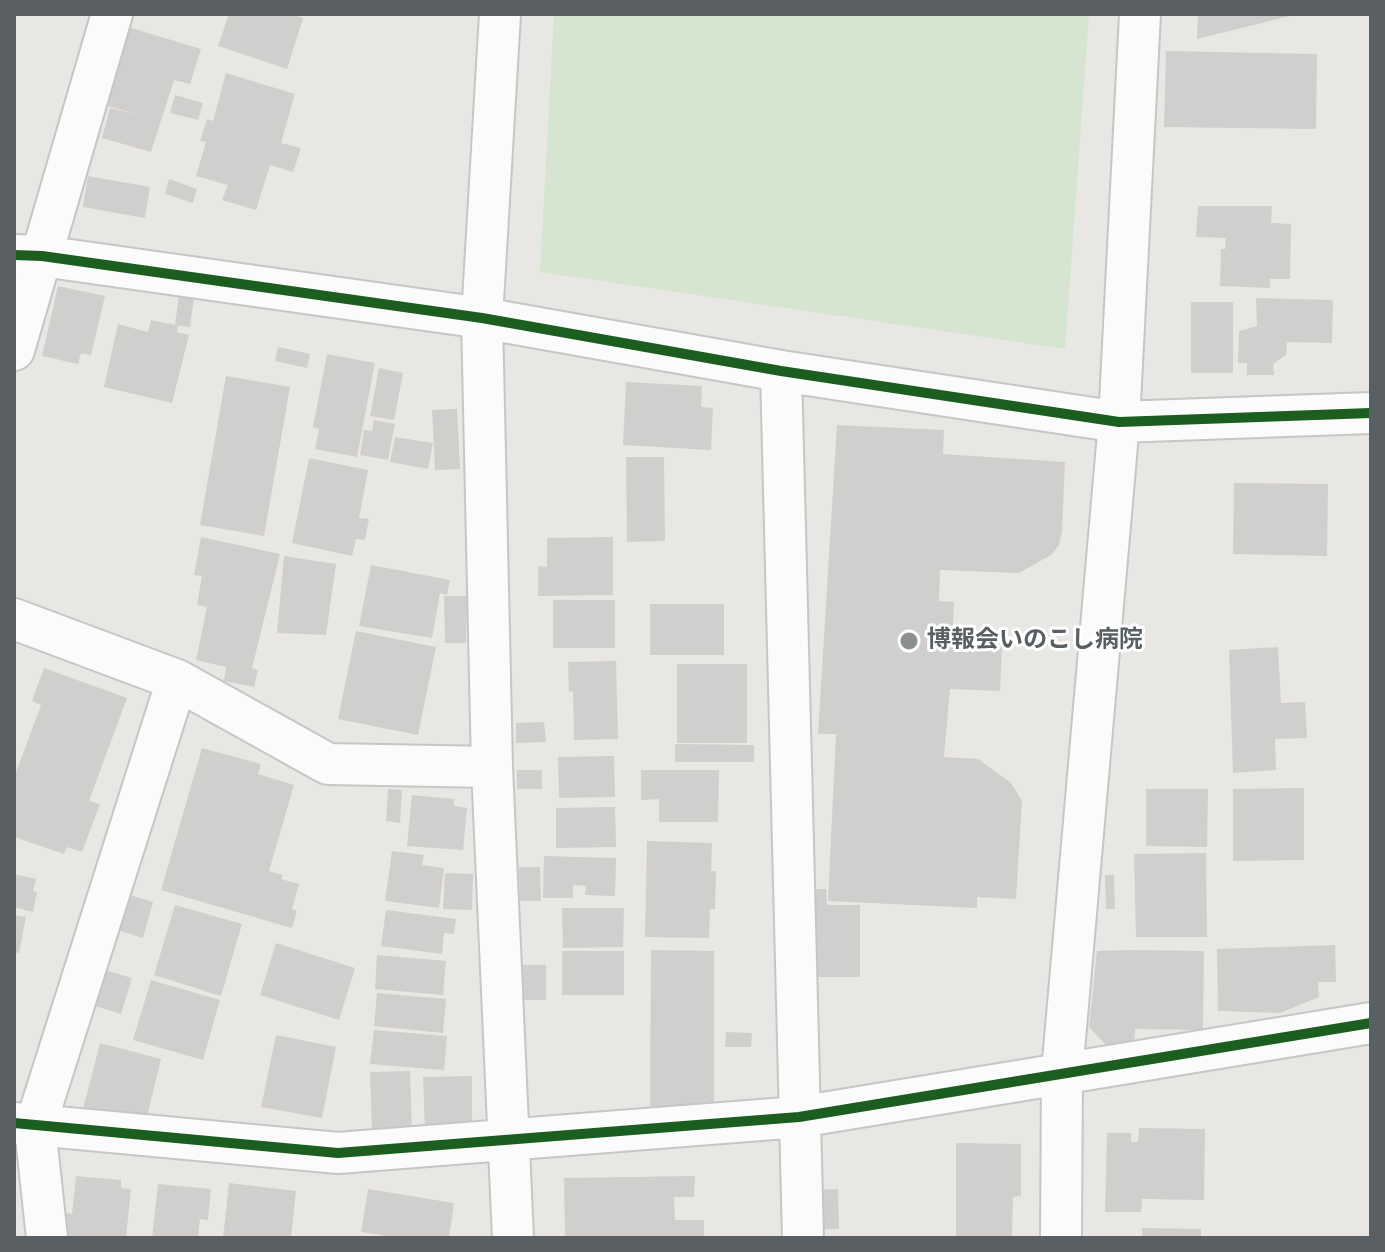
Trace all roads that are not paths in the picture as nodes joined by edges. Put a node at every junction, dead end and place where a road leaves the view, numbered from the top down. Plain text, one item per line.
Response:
1 (112, 14) edge
2 (500, 14) edge
3 (1140, 14) edge
4 (28, 255) edge
5 (482, 318) junction
6 (14, 350) edge
7 (781, 371) junction
8 (1371, 413) edge
9 (1119, 422) junction
10 (14, 619) edge
11 (177, 680) junction
12 (492, 767) junction
13 (1371, 1023) edge
14 (1062, 1073) junction
15 (799, 1117) junction
16 (25, 1125) edge
17 (507, 1139) junction
18 (47, 1238) edge
19 (513, 1238) edge
20 (803, 1238) edge
21 (1061, 1238) edge

1 - 4 street
2 - 5 street
3 - 9 street
4 - 5 street
4 - 6 street
5 - 7 street
5 - 12 street
7 - 9 street
7 - 15 street
8 - 9 street
9 - 14 street
10 - 11 street
11 - 12 street
11 - 16 street
12 - 17 street
13 - 14 street
14 - 15 street
14 - 21 street
15 - 17 street
15 - 20 street
16 - 17 street
16 - 18 street
17 - 19 street

